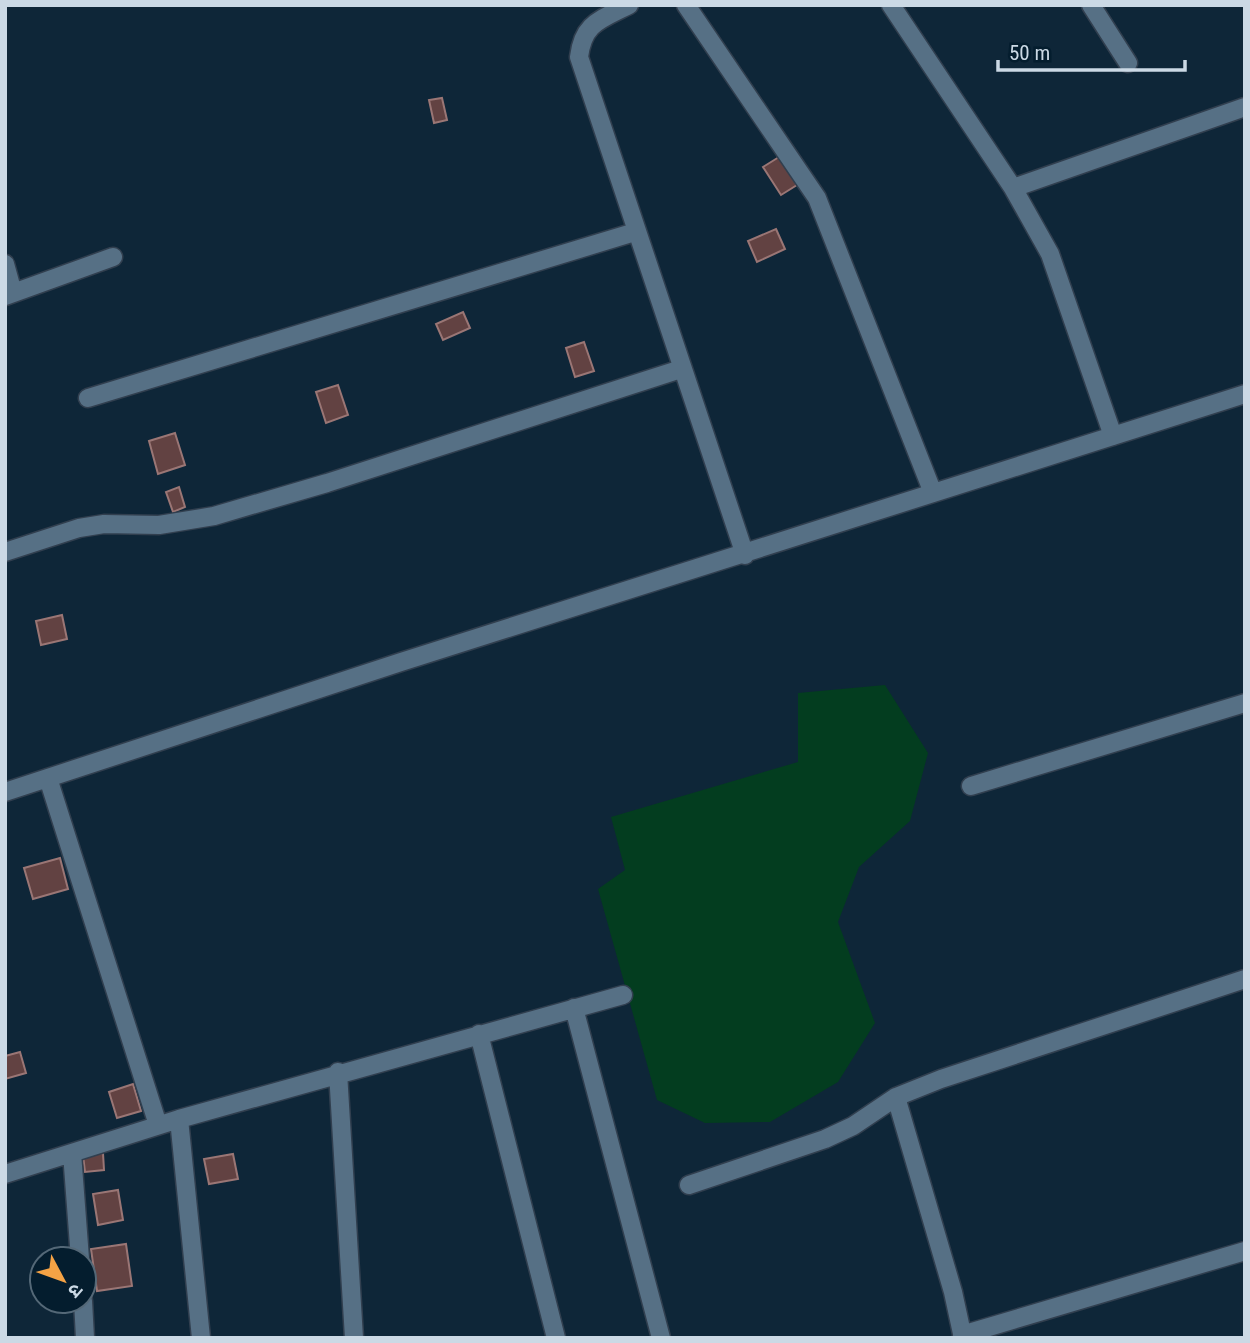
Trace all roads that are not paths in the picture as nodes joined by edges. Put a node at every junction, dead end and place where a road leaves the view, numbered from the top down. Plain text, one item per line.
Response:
1 (629, 5) edge
2 (686, 5) edge
3 (891, 5) edge
4 (1091, 5) edge
5 (1128, 62) dead end
6 (1245, 107) edge
7 (1013, 188) junction
8 (635, 232) junction
9 (113, 257) dead end
10 (5, 264) edge
11 (9, 295) edge
12 (681, 369) junction
13 (1245, 394) edge
14 (88, 398) dead end
15 (1113, 436) junction
16 (933, 493) junction
17 (5, 552) edge
18 (745, 555) junction
19 (1245, 703) edge
20 (48, 778) junction
21 (971, 786) dead end
22 (5, 792) edge
23 (1245, 979) edge
24 (623, 995) dead end
25 (574, 1008) junction
26 (479, 1034) junction
27 (338, 1072) junction
28 (897, 1097) junction
29 (179, 1119) junction
30 (158, 1125) junction
31 (72, 1153) junction
32 (5, 1174) edge
33 (689, 1185) dead end
34 (79, 1245) edge
35 (1245, 1251) edge
36 (84, 1315) edge
37 (962, 1337) edge
38 (85, 1338) edge
39 (201, 1338) edge
40 (354, 1338) edge
41 (556, 1338) edge
42 (661, 1338) edge

1 - 8 street
2 - 16 street
3 - 7 street
4 - 5 street
6 - 7 street
7 - 15 street
8 - 12 street
8 - 14 street
9 - 11 street
10 - 11 street
12 - 17 street
12 - 18 street
13 - 15 street
15 - 16 street
16 - 18 street
18 - 20 street
19 - 21 street
20 - 22 street
20 - 30 street
23 - 28 street
24 - 25 street
25 - 26 street
25 - 42 street
26 - 27 street
26 - 41 street
27 - 29 street
27 - 40 street
28 - 33 street
28 - 37 street
29 - 30 street
29 - 39 street
30 - 31 street
31 - 32 street
31 - 34 street
35 - 37 street
36 - 38 street

